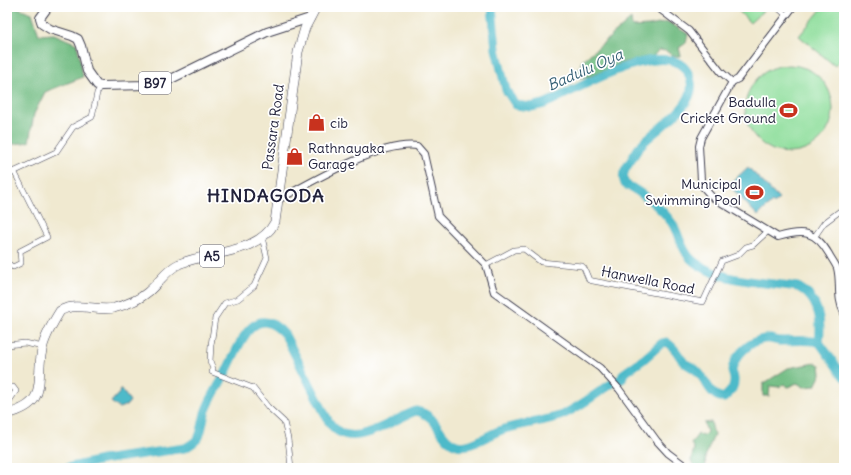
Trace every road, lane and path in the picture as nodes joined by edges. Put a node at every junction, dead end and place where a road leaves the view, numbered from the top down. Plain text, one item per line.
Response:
1 (48, 7) edge
2 (316, 7) edge
3 (657, 7) edge
4 (777, 7) edge
5 (793, 7) edge
6 (786, 15) junction
7 (310, 18) junction
8 (732, 82) junction
9 (101, 86) junction
10 (14, 171) junction
11 (7, 175) edge
12 (278, 200) junction
13 (844, 208) edge
14 (767, 232) junction
15 (815, 236) junction
16 (262, 237) junction
17 (7, 263) edge
18 (486, 264) junction
19 (844, 313) edge
20 (7, 345) edge
21 (43, 347) junction
22 (7, 387) edge
23 (7, 404) edge
24 (7, 414) edge
25 (291, 468) edge
26 (688, 468) edge

1 - 9 main road
2 - 7 highway, Passara Road / A5
3 - 8 street
4 - 6 street
5 - 6 street
6 - 8 street
7 - 9 main road, B97
7 - 12 highway, Passara Road / A5
8 - 14 street
9 - 10 street
10 - 11 street
10 - 17 street
12 - 16 highway, Passara Road / A5
12 - 18 street
13 - 15 street
14 - 15 street
14 - 18 street, Hanwella Road
15 - 19 street
16 - 21 highway, Passara Road / A5
16 - 25 street
18 - 26 street
20 - 21 street
21 - 24 highway, Passara Road / A5
22 - 23 street

